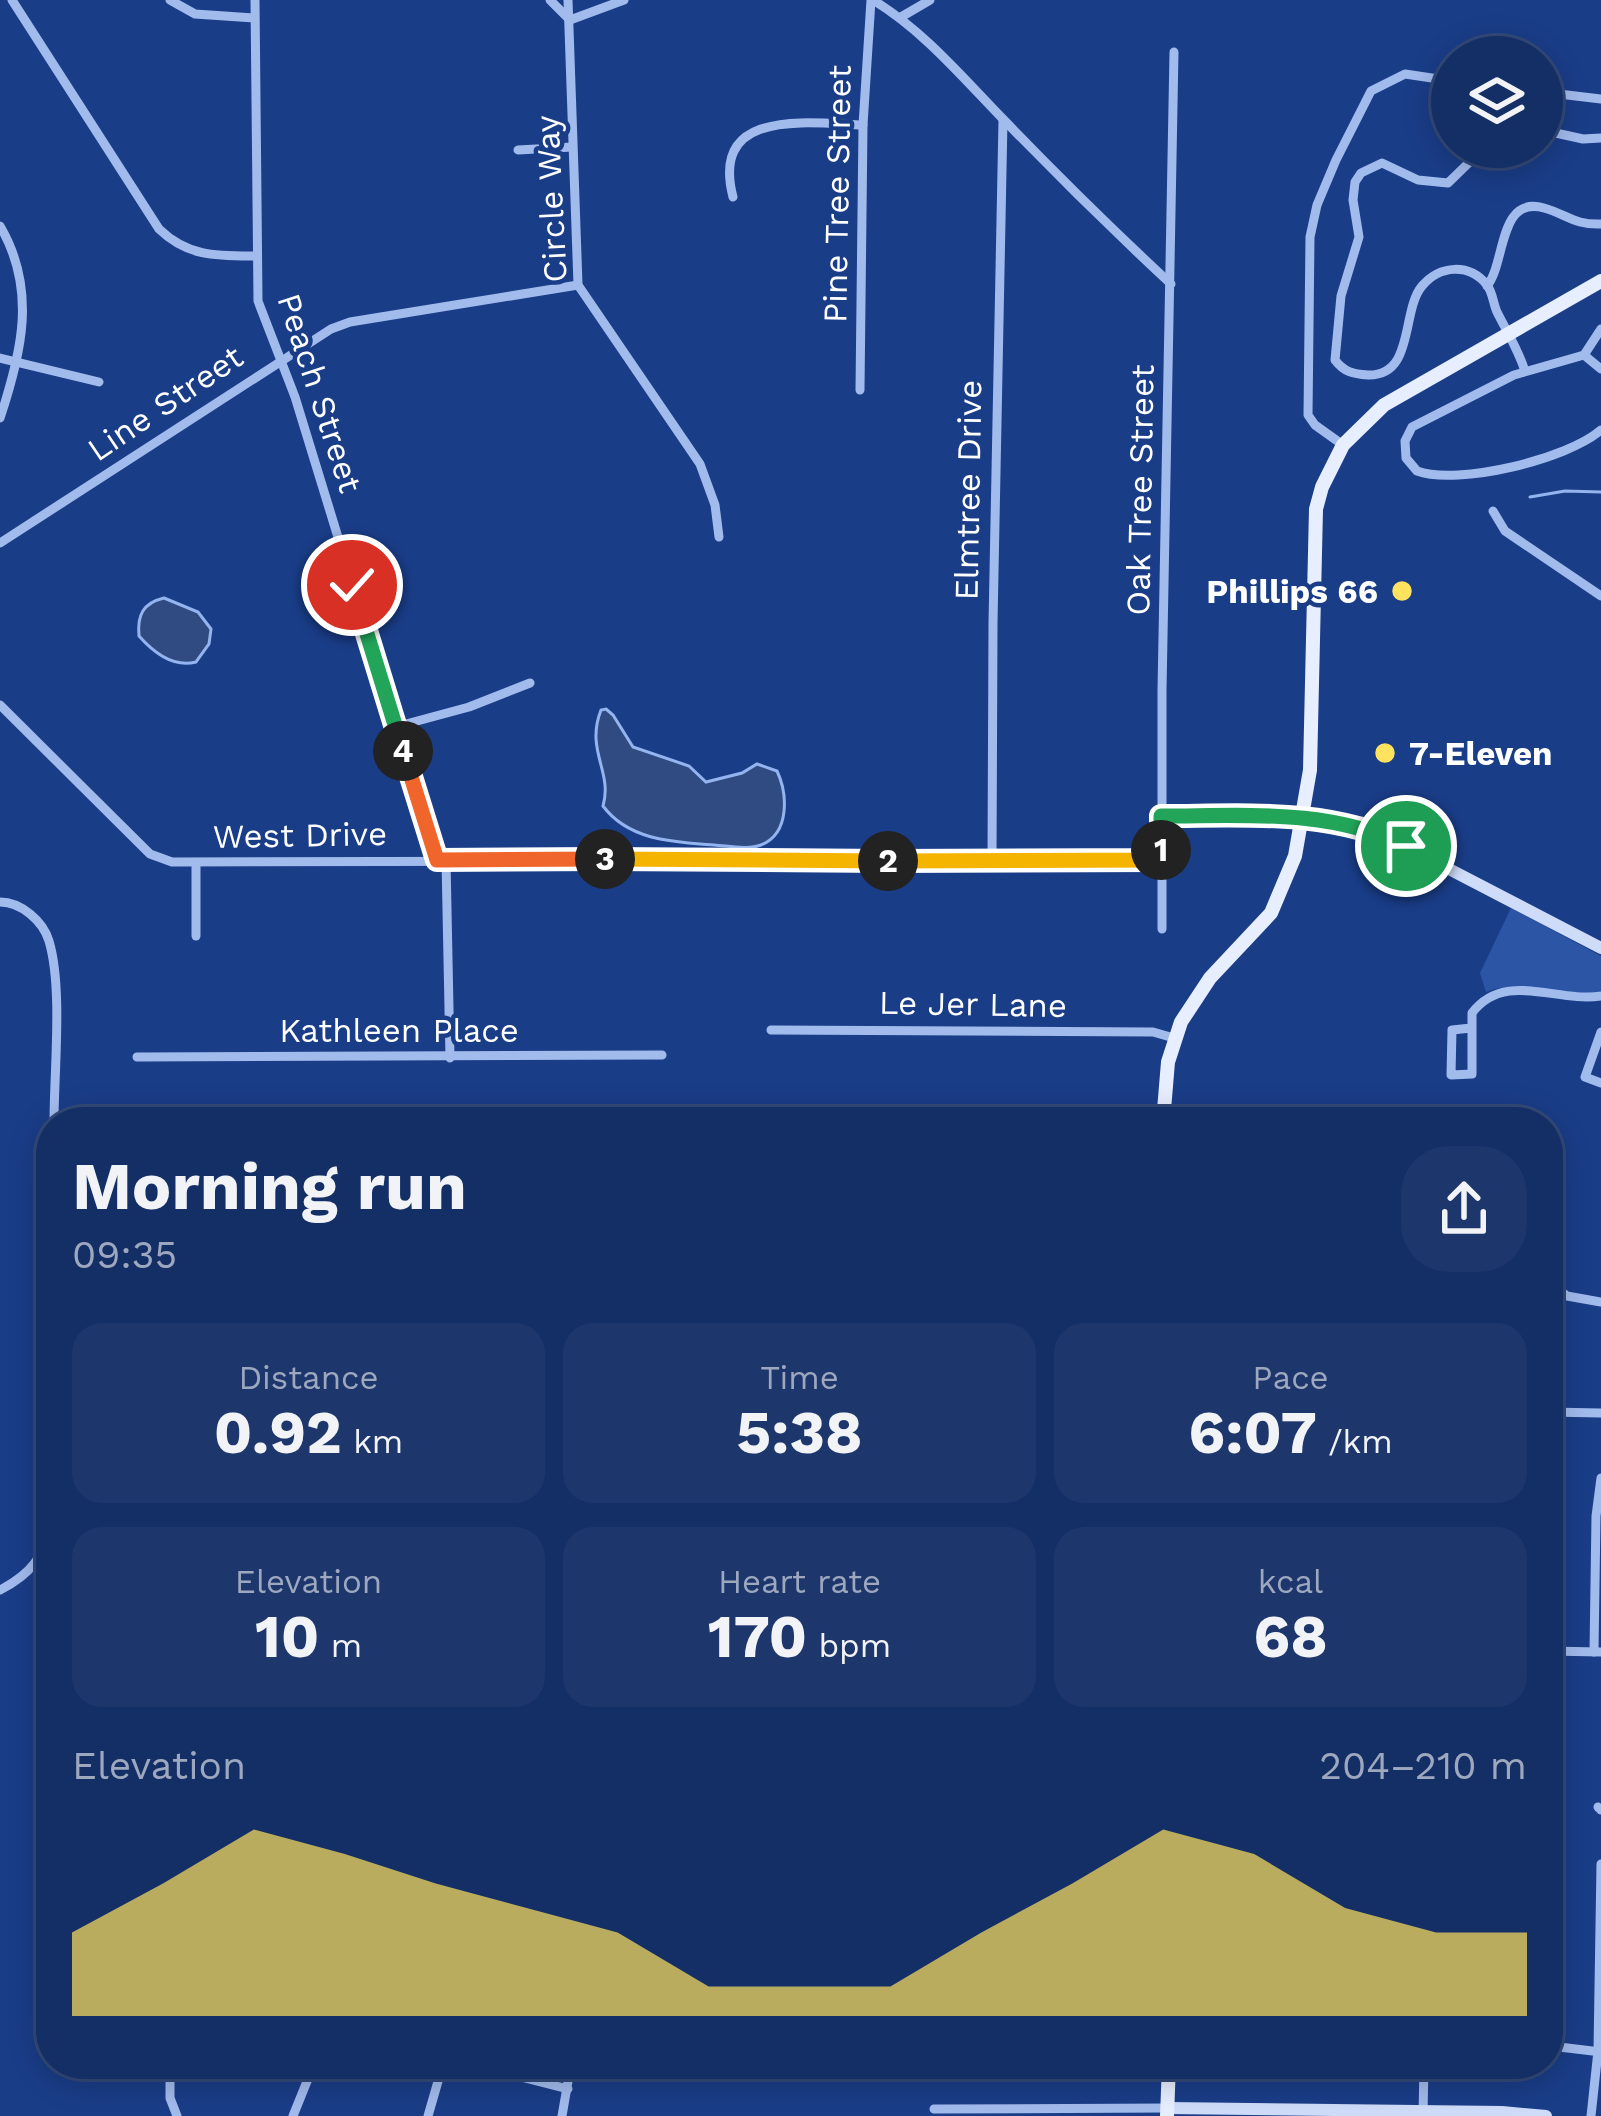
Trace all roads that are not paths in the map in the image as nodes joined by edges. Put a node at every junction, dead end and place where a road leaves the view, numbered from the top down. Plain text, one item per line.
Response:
1 (12, 0) edge
2 (170, 0) edge
3 (255, 0) edge
4 (550, 0) edge
5 (568, 0) edge
6 (624, 0) edge
7 (872, 0) edge
8 (930, 0) edge
9 (902, 17) junction
10 (254, 18) junction
11 (569, 20) junction
12 (1174, 52) dead end
13 (1431, 78) edge
14 (1563, 94) edge
15 (1601, 99) edge
16 (1003, 120) junction
17 (863, 125) junction
18 (1563, 135) edge
19 (1601, 138) edge
20 (572, 147) junction
21 (518, 150) dead end
22 (1463, 168) edge
23 (733, 197) dead end
24 (1601, 224) edge
25 (0, 226) edge
26 (255, 256) junction
27 (1601, 281) edge
28 (578, 284) junction
29 (1171, 284) junction
30 (1487, 286) junction
31 (1601, 329) edge
32 (1509, 332) junction
33 (1584, 356) junction
34 (0, 358) edge
35 (280, 358) junction
36 (1335, 360) junction
37 (16, 362) junction
38 (1307, 364) junction
39 (1601, 369) edge
40 (1526, 371) junction
41 (99, 382) dead end
42 (860, 389) dead end
43 (0, 418) edge
44 (1601, 430) edge
45 (1343, 445) junction
46 (1493, 512) dead end
47 (719, 537) dead end
48 (0, 543) edge
49 (1601, 596) edge
50 (530, 683) dead end
51 (0, 705) edge
52 (395, 727) junction
53 (1161, 816) junction
54 (1304, 817) junction
55 (441, 860) junction
56 (1160, 860) junction
57 (196, 862) junction
58 (992, 862) junction
59 (0, 902) edge
60 (1162, 929) dead end
61 (196, 936) dead end
62 (1601, 948) edge
63 (1601, 996) edge
64 (1471, 1028) junction
65 (771, 1030) dead end
66 (1601, 1032) edge
67 (1174, 1038) junction
68 (662, 1055) dead end
69 (137, 1057) dead end
70 (450, 1058) junction
71 (1601, 1083) edge
72 (54, 1107) edge
73 (1165, 1107) edge
74 (1563, 1293) edge
75 (1601, 1302) edge
76 (1563, 1412) edge
77 (1601, 1413) edge
78 (1601, 1478) edge
79 (36, 1565) edge
80 (0, 1590) edge
81 (1563, 1651) edge
82 (1598, 1652) edge
83 (1601, 1864) edge
84 (1563, 2047) edge
85 (1600, 2051) edge
86 (170, 2079) edge
87 (308, 2079) edge
88 (439, 2079) edge
89 (526, 2079) edge
90 (569, 2079) edge
91 (1168, 2079) edge
92 (1424, 2079) edge
93 (568, 2089) junction
94 (934, 2109) dead end
95 (1167, 2112) edge
96 (1423, 2114) edge
97 (177, 2116) edge
98 (293, 2116) edge
99 (428, 2116) edge
100 (562, 2116) edge
101 (1546, 2116) edge
102 (1591, 2116) edge

1 - 26 street
2 - 10 street
3 - 10 street, Peach Street
4 - 11 street
5 - 11 street, Circle Way
6 - 11 street
7 - 9 street
7 - 17 street, Pine Tree Street
8 - 9 street
9 - 16 street
10 - 26 street, Peach Street
11 - 20 street, Circle Way
12 - 29 street, Oak Tree Street
13 - 38 street
14 - 15 street
16 - 29 street
16 - 58 street, Elmtree Drive
17 - 23 street
17 - 42 street, Pine Tree Street
18 - 19 street
20 - 21 street
20 - 28 street, Circle Way
22 - 36 street
24 - 30 street
25 - 37 street
26 - 35 street, Peach Street
27 - 32 main road
28 - 35 street, Line Street
28 - 47 street, Circle Way
29 - 53 street, Oak Tree Street
30 - 32 street
30 - 36 street
31 - 33 street
32 - 40 street
32 - 45 main road
33 - 39 street
33 - 40 street
34 - 37 street
35 - 48 street, Line Street
35 - 52 street, Peach Street
36 - 38 street
37 - 41 street
37 - 43 street
38 - 45 street
40 - 44 street
45 - 54 main road
46 - 49 street
50 - 52 street
51 - 57 street, West Drive
52 - 55 street, Peach Street
53 - 54 street
53 - 56 street, Oak Tree Street
54 - 62 street
54 - 67 main road
55 - 57 street, West Drive
55 - 58 street, West Drive
55 - 70 street, Peach Street
56 - 58 street, West Drive
56 - 60 street, Oak Tree Street
57 - 61 street
59 - 72 street
63 - 64 street
64 - 64 street
65 - 67 street, Le Jer Lane
66 - 71 street
67 - 73 main road
68 - 70 street, Kathleen Place
69 - 70 street, Kathleen Place
74 - 75 street
76 - 77 street
78 - 82 street
79 - 80 street
81 - 82 street
83 - 85 street
84 - 85 street
85 - 102 street
86 - 97 street
87 - 98 street
88 - 99 street
89 - 93 street
90 - 93 street
91 - 95 main road
92 - 96 street
93 - 100 street
94 - 95 street
95 - 96 street
96 - 101 street

